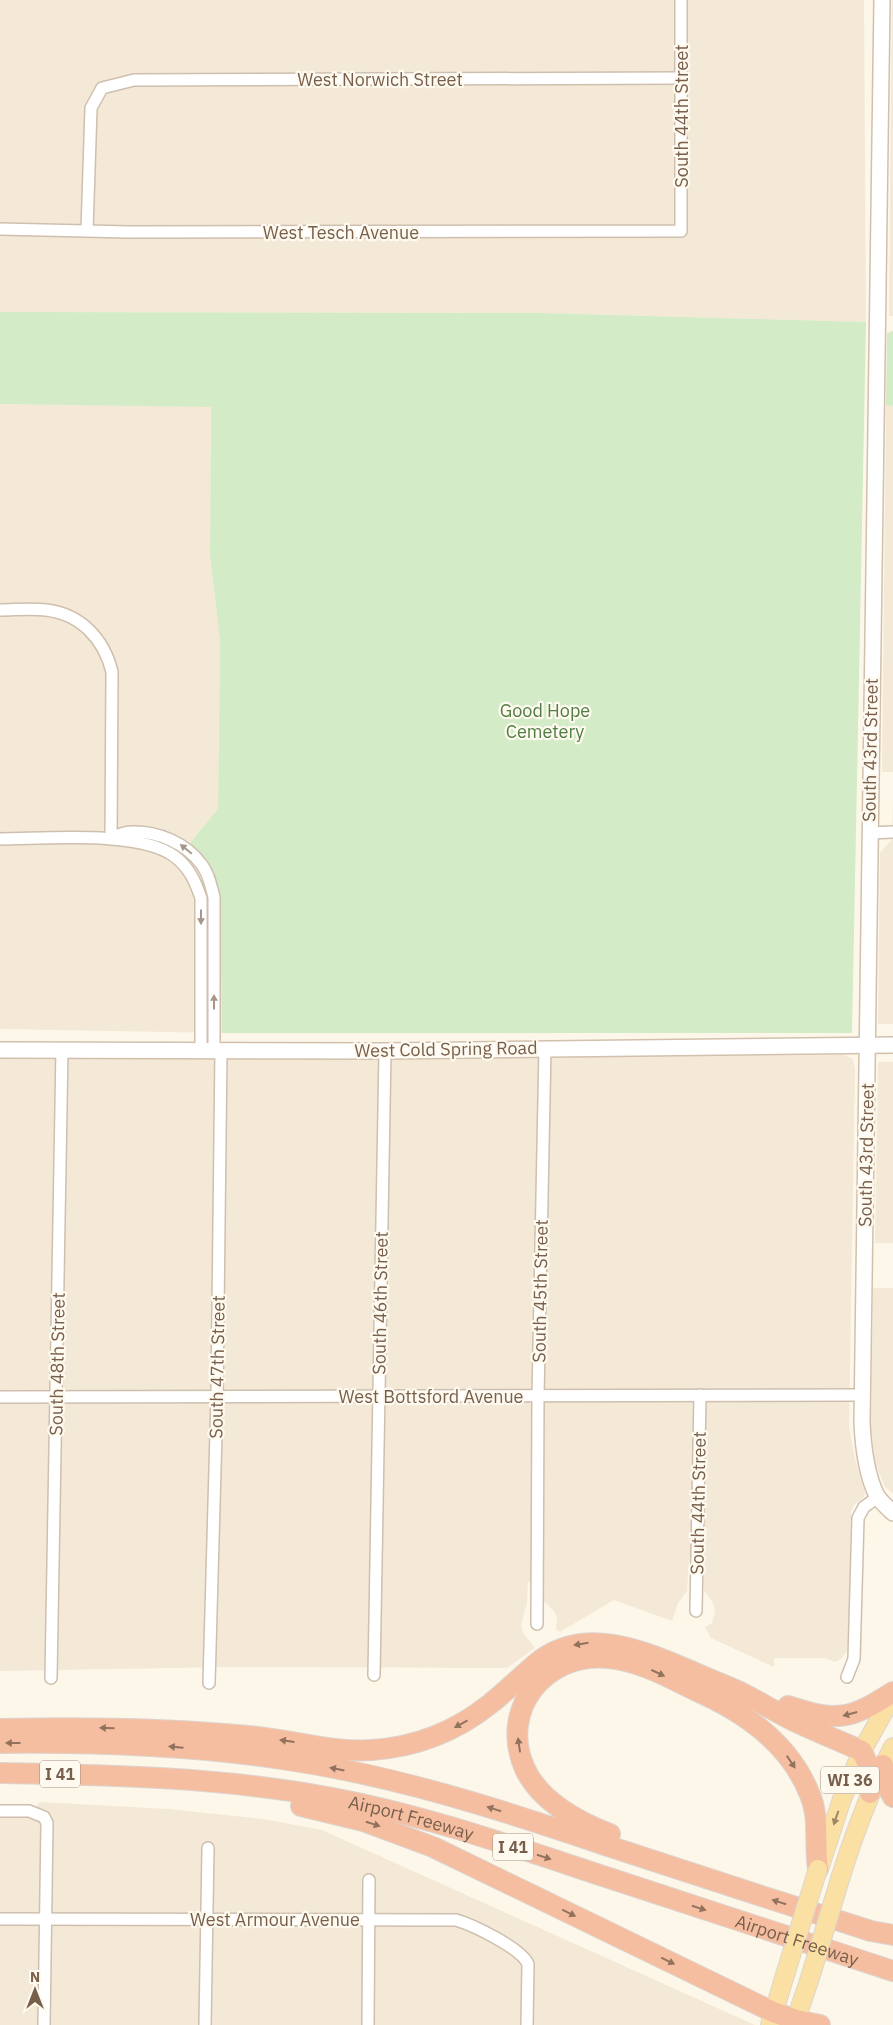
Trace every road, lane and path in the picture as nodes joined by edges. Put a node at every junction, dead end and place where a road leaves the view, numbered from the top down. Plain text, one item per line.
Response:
1 (681, 0) edge
2 (882, 0) edge
3 (680, 78) junction
4 (0, 228) edge
5 (87, 231) junction
6 (681, 231) joint
7 (0, 610) edge
8 (893, 832) edge
9 (868, 833) junction
10 (111, 838) junction
11 (0, 839) edge
12 (214, 897) junction
13 (201, 898) junction
14 (868, 1045) junction
15 (893, 1045) edge
16 (545, 1048) junction
17 (62, 1049) junction
18 (0, 1050) edge
19 (212, 1051) junction
20 (386, 1051) junction
21 (700, 1395) junction
22 (862, 1395) junction
23 (378, 1396) junction
24 (538, 1396) junction
25 (217, 1397) junction
26 (0, 1398) edge
27 (56, 1398) junction
28 (878, 1497) junction
29 (893, 1513) edge
30 (696, 1611) dead end
31 (537, 1624) dead end
32 (374, 1676) dead end
33 (847, 1677) dead end
34 (51, 1678) dead end
35 (209, 1683) dead end
36 (893, 1693) edge
37 (743, 1694) junction
38 (0, 1729) edge
39 (0, 1743) edge
40 (893, 1747) edge
41 (862, 1751) junction
42 (883, 1766) junction
43 (0, 1773) edge
44 (120, 1775) junction
45 (870, 1793) junction
46 (893, 1797) edge
47 (0, 1811) edge
48 (208, 1848) dead end
49 (818, 1869) junction
50 (369, 1880) dead end
51 (757, 1895) junction
52 (46, 1918) junction
53 (0, 1919) edge
54 (369, 1919) junction
55 (206, 1920) junction
56 (893, 1936) edge
57 (893, 1971) edge
58 (771, 2018) edge
59 (795, 2022) edge
60 (44, 2025) edge
61 (205, 2025) edge
62 (368, 2025) edge
63 (527, 2025) edge
64 (820, 2025) edge

1 - 3 street, South 44th Street
2 - 9 main road, South 43rd Street
3 - 5 street, West Norwich Street
3 - 6 street, South 44th Street
4 - 5 street, West Tesch Avenue
5 - 6 street, West Tesch Avenue
7 - 10 street
8 - 9 street
9 - 14 main road, South 43rd Street
10 - 11 street
12 -> 10 street
10 - 13 street
12 - 13 street
19 -> 12 street
13 -> 19 street
14 - 15 main road, West Cold Spring Road
14 - 16 main road, West Cold Spring Road
14 - 22 main road, South 43rd Street
16 - 20 main road, West Cold Spring Road
16 - 24 street, South 45th Street
17 - 18 main road, West Cold Spring Road
17 - 19 main road, West Cold Spring Road
17 - 27 street, South 48th Street
19 - 20 main road, West Cold Spring Road
19 - 25 street, South 47th Street
20 - 23 street, South 46th Street
21 - 22 street, West Bottsford Avenue
21 - 24 street, West Bottsford Avenue
21 - 30 street, South 44th Street
22 - 28 main road, South 43rd Street
23 - 24 street, West Bottsford Avenue
23 - 25 street, West Bottsford Avenue
23 - 32 street, South 46th Street
24 - 31 street, South 45th Street
25 - 27 street, West Bottsford Avenue
25 - 35 street, South 47th Street
26 - 27 street, West Bottsford Avenue
27 - 34 street, South 48th Street
28 - 29 main road, South 43rd Street
28 - 33 street
36 -> 37 highway
36 - 41 main road, WI 36
37 -> 38 highway
37 - 41 highway
51 -> 39 highway, Airport Freeway / I 41
40 - 42 main road, WI 36
41 - 45 highway
41 -> 49 main road, WI 36
42 - 45 main road, WI 36
42 - 46 highway
43 - 44 highway, Airport Freeway / I 41
44 -> 57 highway, Airport Freeway / I 41
44 -> 58 highway
45 - 59 main road, WI 36, bridge
47 - 52 street
48 - 55 street
51 -> 49 highway
49 - 58 main road, WI 36, bridge
50 - 54 street
56 -> 51 highway, Airport Freeway / I 41
52 - 53 street, West Armour Avenue
52 - 55 street, West Armour Avenue
52 - 60 street
54 - 55 street, West Armour Avenue
54 - 62 street
54 - 63 street, West Armour Avenue
55 - 61 street
58 - 59 highway
59 - 64 highway

